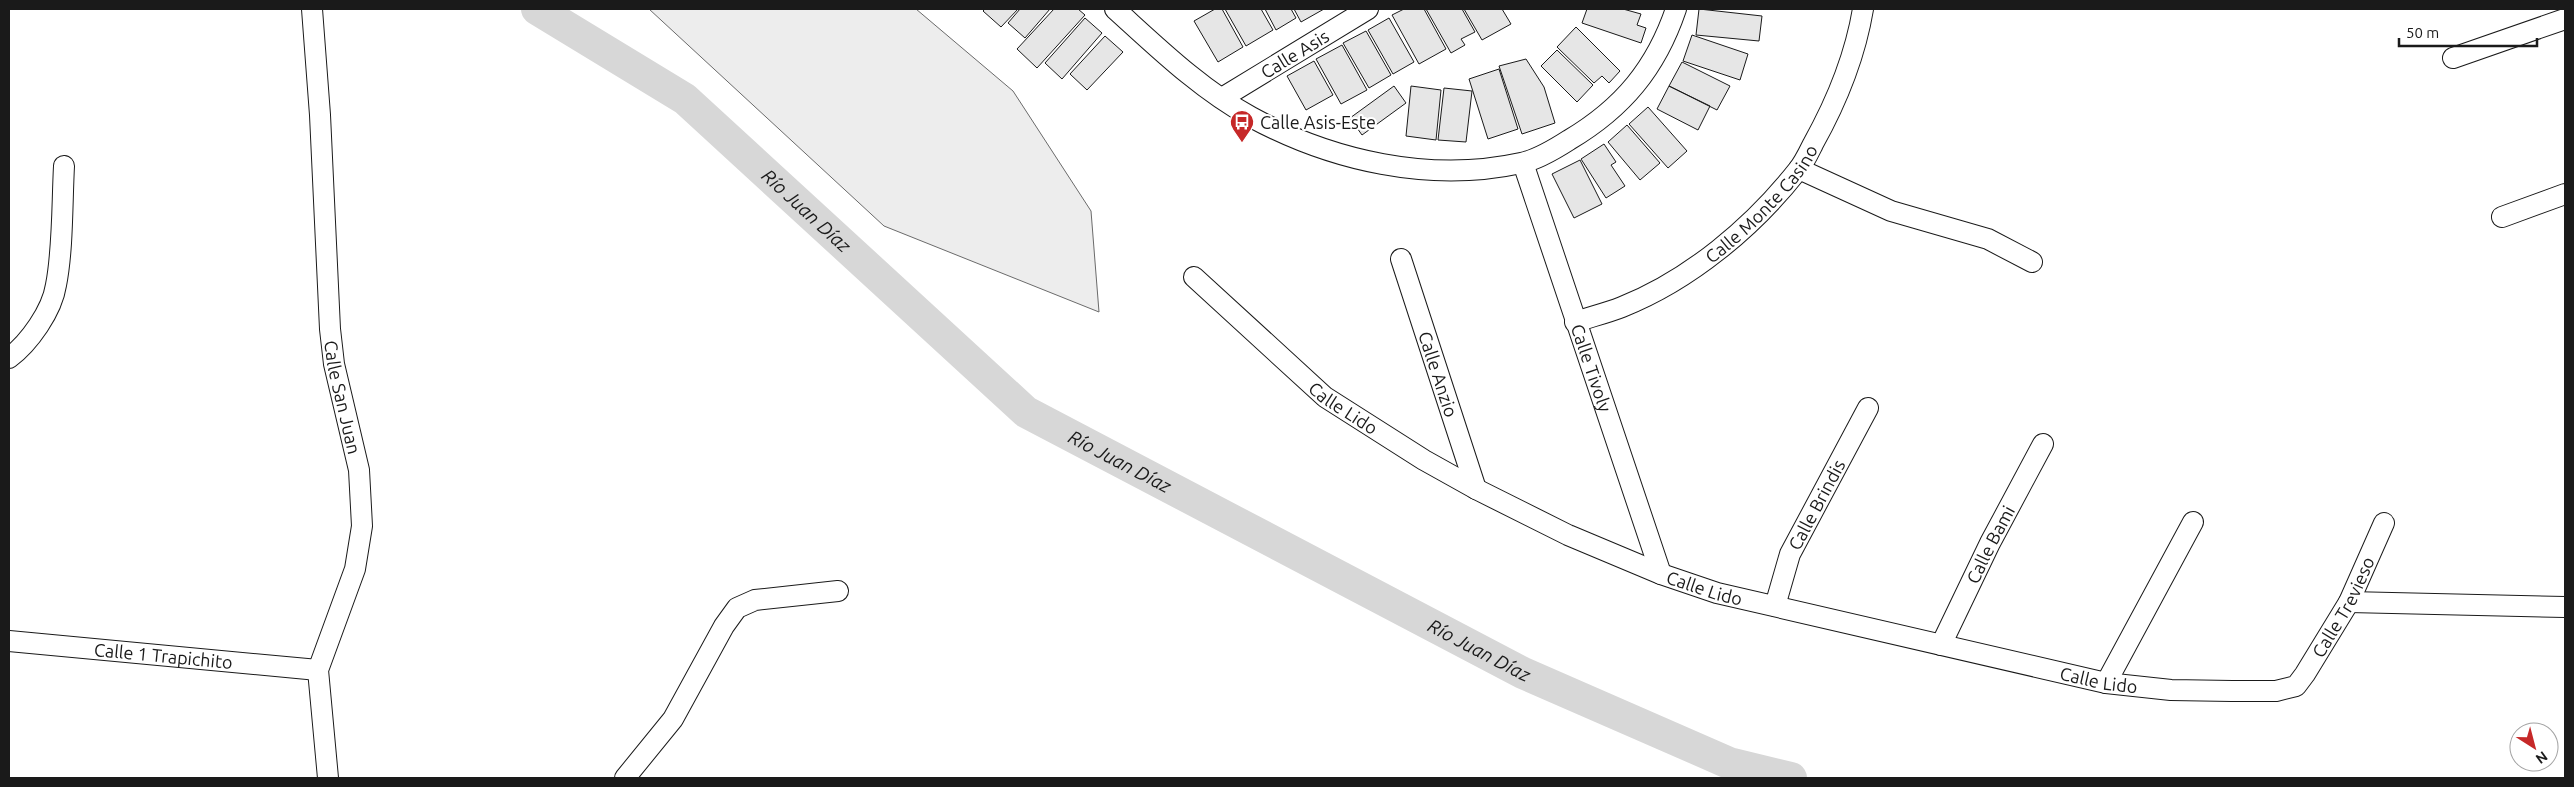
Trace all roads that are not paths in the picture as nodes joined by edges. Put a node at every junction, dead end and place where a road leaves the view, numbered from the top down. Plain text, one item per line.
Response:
1 (312, 9) edge
2 (1114, 9) edge
3 (1368, 9) edge
4 (1676, 9) edge
5 (1863, 9) edge
6 (2565, 19) edge
7 (2453, 58) dead end
8 (1222, 98) junction
9 (1523, 163) junction
10 (64, 166) dead end
11 (1799, 169) junction
12 (2565, 194) edge
13 (2502, 217) dead end
14 (1401, 259) dead end
15 (2032, 262) dead end
16 (1194, 277) dead end
17 (1575, 322) junction
18 (9, 358) edge
19 (1868, 408) dead end
20 (2043, 444) dead end
21 (1476, 489) junction
22 (2193, 522) dead end
23 (2384, 523) dead end
24 (1660, 574) junction
25 (838, 590) dead end
26 (2348, 602) junction
27 (1775, 606) junction
28 (2565, 607) edge
29 (9, 641) edge
30 (1941, 645) junction
31 (318, 670) junction
32 (2106, 683) junction
33 (2296, 686) joint
34 (328, 778) edge
35 (625, 778) edge

1 - 31 street, Calle San Juan
2 - 8 street
3 - 8 street, Calle Asis
4 - 9 street
5 - 11 street, Calle Monte Casino
6 - 7 street
8 - 9 street
9 - 17 street, Calle Tivoly
10 - 18 street
11 - 15 street
11 - 17 street, Calle Monte Casino
12 - 13 street
14 - 21 street, Calle Anzio
16 - 21 street, Calle Lido
17 - 24 street, Calle Tivoly
19 - 27 street, Calle Brindis
20 - 30 street, Calle Bami
21 - 24 street, Calle Lido
22 - 32 street
23 - 26 street, Calle Trevieso
24 - 27 street, Calle Lido
25 - 35 street
26 - 28 street
26 - 33 street, Calle Trevieso
27 - 30 street, Calle Lido
29 - 31 street, Calle 1 Trapichito
30 - 32 street, Calle Lido
31 - 34 street, Calle San Juan
32 - 33 street, Calle Lido

